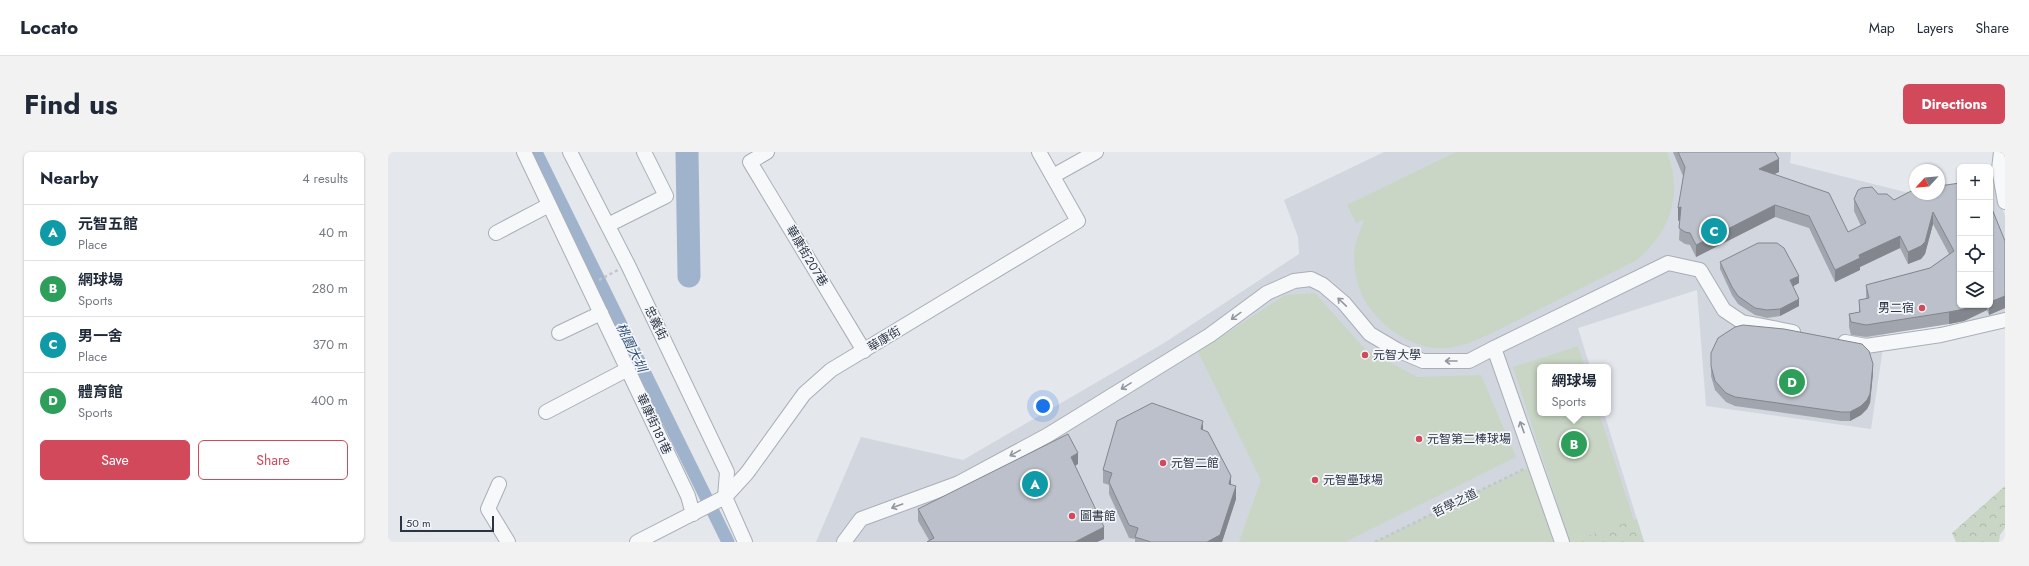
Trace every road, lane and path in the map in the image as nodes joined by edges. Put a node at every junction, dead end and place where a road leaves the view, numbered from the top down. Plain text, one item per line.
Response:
1 (524, 152) edge
2 (570, 152) edge
3 (644, 152) edge
4 (767, 152) edge
5 (1038, 152) edge
6 (1096, 152) edge
7 (2001, 152) edge
8 (1053, 176) junction
9 (2005, 202) edge
10 (549, 205) junction
11 (608, 225) junction
12 (496, 233) dead end
13 (617, 270) dead end
14 (598, 280) dead end
15 (601, 313) junction
16 (2005, 320) edge
17 (559, 333) dead end
18 (1806, 334) edge
19 (1829, 339) edge
20 (1494, 348) junction
21 (864, 351) junction
22 (628, 369) junction
23 (546, 412) dead end
24 (1535, 464) junction
25 (499, 484) dead end
26 (725, 498) junction
27 (692, 514) junction
28 (508, 542) edge
29 (637, 542) edge
30 (745, 542) edge
31 (844, 542) edge
32 (1375, 542) edge
33 (1562, 542) edge

1 - 10 street, 華康街181巷
2 - 11 street, 忠義街
3 - 11 street
4 - 21 street, 華康街207巷
5 - 8 street
6 - 8 street
7 - 9 street
8 - 21 street, 華康街
10 - 12 street
10 - 15 street, 華康街181巷
11 - 26 street, 忠義街
13 - 14 path
15 - 17 street
15 - 22 street, 華康街181巷
16 - 19 street
18 - 20 street
24 -> 20 street
20 -> 31 street
21 - 26 street, 華康街
22 - 23 street
22 - 27 street, 華康街181巷
24 - 32 path, 哲學之道
24 - 33 street
25 - 28 street
26 - 27 street
26 - 30 street
27 - 29 street

